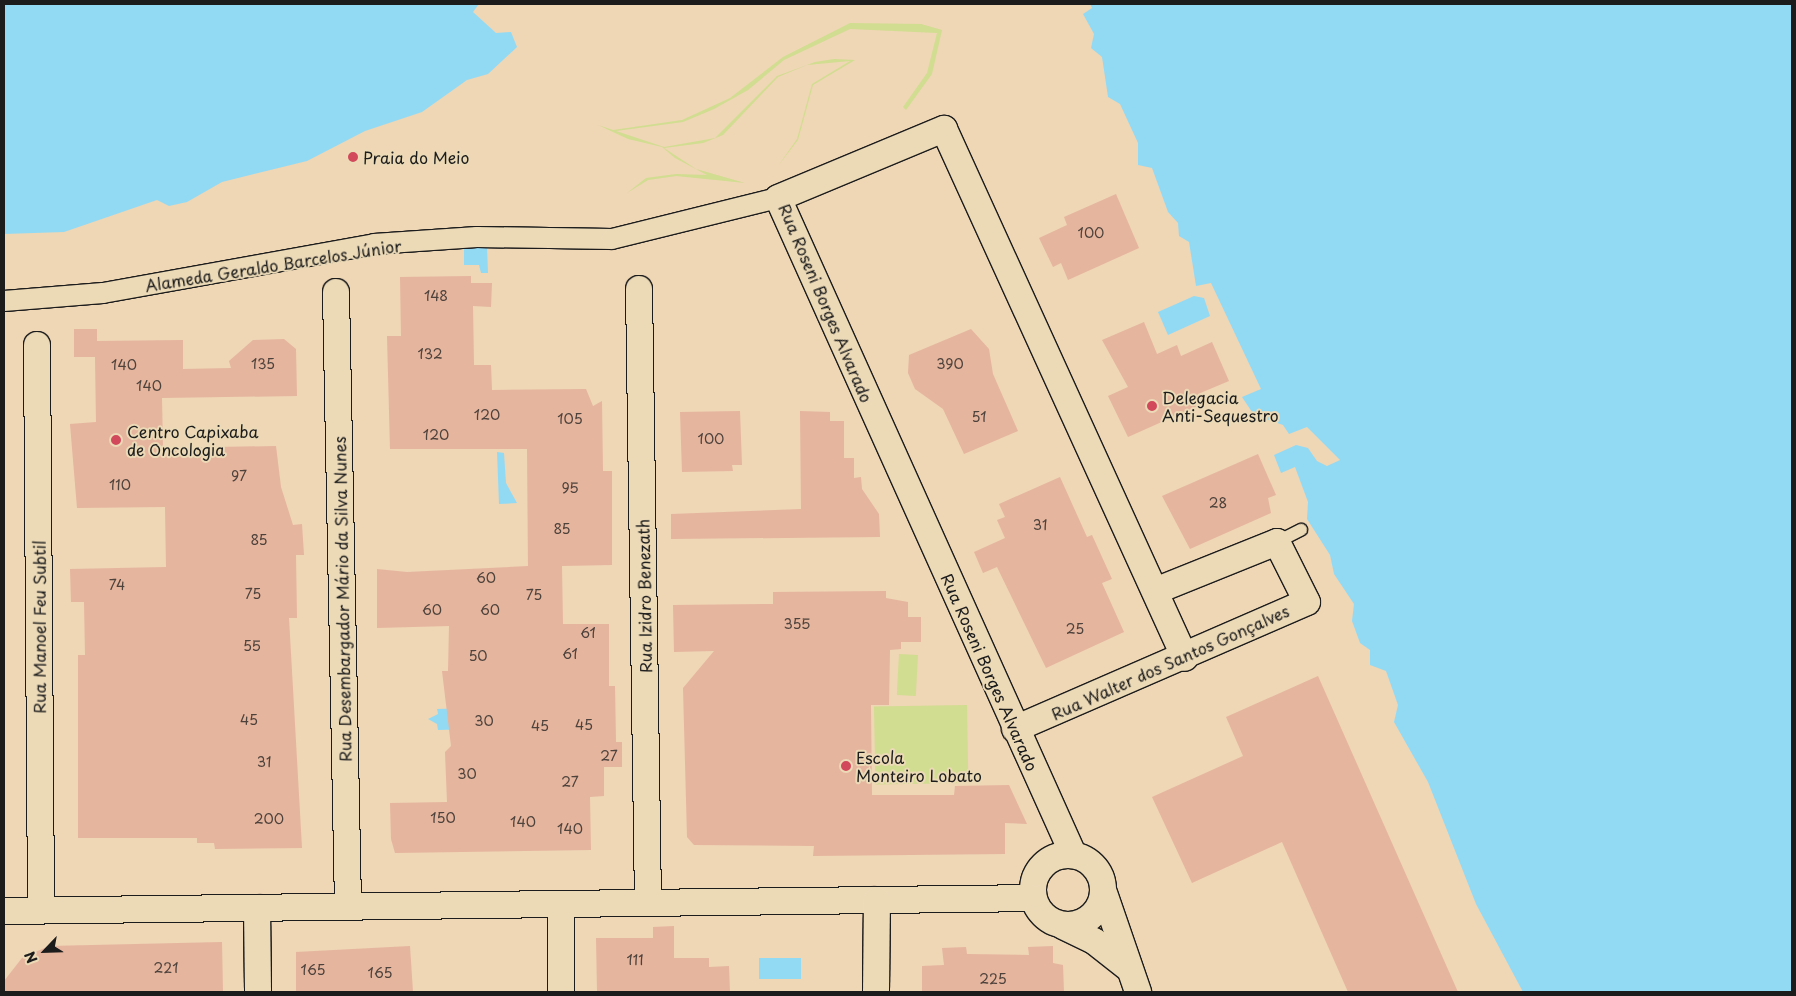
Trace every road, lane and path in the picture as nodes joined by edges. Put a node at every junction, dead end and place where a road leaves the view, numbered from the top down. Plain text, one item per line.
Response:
1 (778, 198) junction
2 (640, 290) dead end
3 (336, 292) dead end
4 (4, 301) edge
5 (37, 345) dead end
6 (1301, 530) dead end
7 (1277, 542) junction
8 (1155, 591) junction
9 (1185, 658) junction
10 (1015, 730) junction
11 (1073, 854) junction
12 (1104, 893) junction
13 (1033, 898) junction
14 (877, 900) junction
15 (648, 903) junction
16 (561, 904) junction
17 (348, 906) junction
18 (257, 908) junction
19 (41, 910) junction
20 (4, 911) edge
21 (1063, 926) junction
22 (1127, 967) junction
23 (258, 992) edge
24 (561, 992) edge
25 (876, 992) edge
26 (1138, 992) edge

1 - 4 street, Alameda Geraldo Barcelos Júnior
1 - 8 street, Rua Roseni Borges Alvarado
1 - 10 street, Rua Roseni Borges Alvarado
2 - 15 street, Rua Izidro Benezath
3 - 17 street, Rua Desembargador Mário da Silva Nunes
5 - 19 street, Rua Manoel Feu Subtil
6 - 7 lane
7 - 8 street
7 - 9 street, Rua Walter dos Santos Gonçalves
8 - 9 street, Rua Roseni Borges Alvarado
9 - 10 street, Rua Walter dos Santos Gonçalves
10 - 11 street, Rua Roseni Borges Alvarado
11 - 12 street
11 - 13 street
12 - 21 street
12 - 22 street
13 - 14 street
13 - 21 street
14 - 15 street
14 - 25 street
15 - 16 street
16 - 17 street
16 - 24 street
17 - 18 street
18 - 19 street
18 - 23 street
19 - 20 street
21 - 22 street
22 - 26 street

